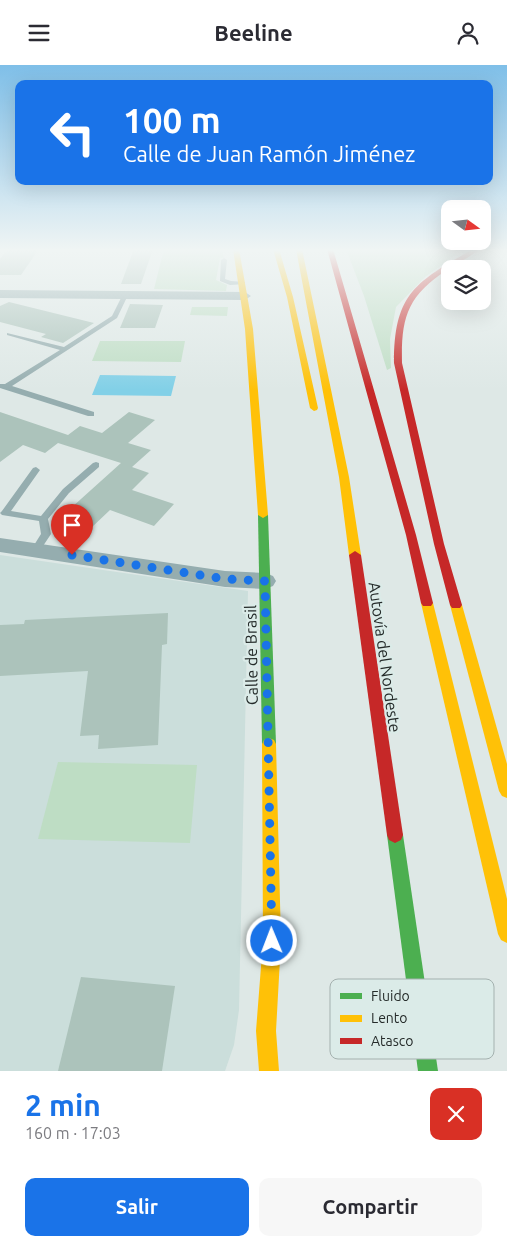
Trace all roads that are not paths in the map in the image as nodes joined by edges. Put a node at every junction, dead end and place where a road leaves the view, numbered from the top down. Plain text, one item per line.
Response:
1 (125, 296) edge
2 (244, 296) edge
3 (280, 296) edge
4 (290, 296) edge
5 (308, 296) edge
6 (343, 296) edge
7 (415, 296) edge
8 (9, 334) dead end
9 (298, 343) junction
10 (65, 349) junction
11 (3, 386) edge
12 (91, 414) dead end
13 (317, 420) dead end
14 (96, 465) dead end
15 (36, 470) dead end
16 (334, 487) dead end
17 (43, 519) junction
18 (0, 545) edge
19 (36, 550) junction
20 (265, 581) junction
21 (357, 582) junction
22 (507, 791) edge
23 (507, 934) edge
24 (415, 979) edge
25 (266, 1031) junction
26 (255, 1063) dead end
27 (269, 1071) edge

1 - 10 lane
2 - 20 main road, Calle de Brasil
3 - 9 main road
4 - 9 main road
5 - 21 main road, Autovía del Nordeste
6 - 23 main road
7 - 22 main road
8 - 10 lane
9 - 13 main road
10 - 11 lane
11 - 12 lane
14 - 17 lane
15 - 17 lane
16 - 21 main road
17 - 19 lane
18 - 19 street
19 - 20 street
20 - 25 main road, Calle de Brasil
21 - 24 main road, Autovía del Nordeste
25 - 26 main road
25 - 27 main road

